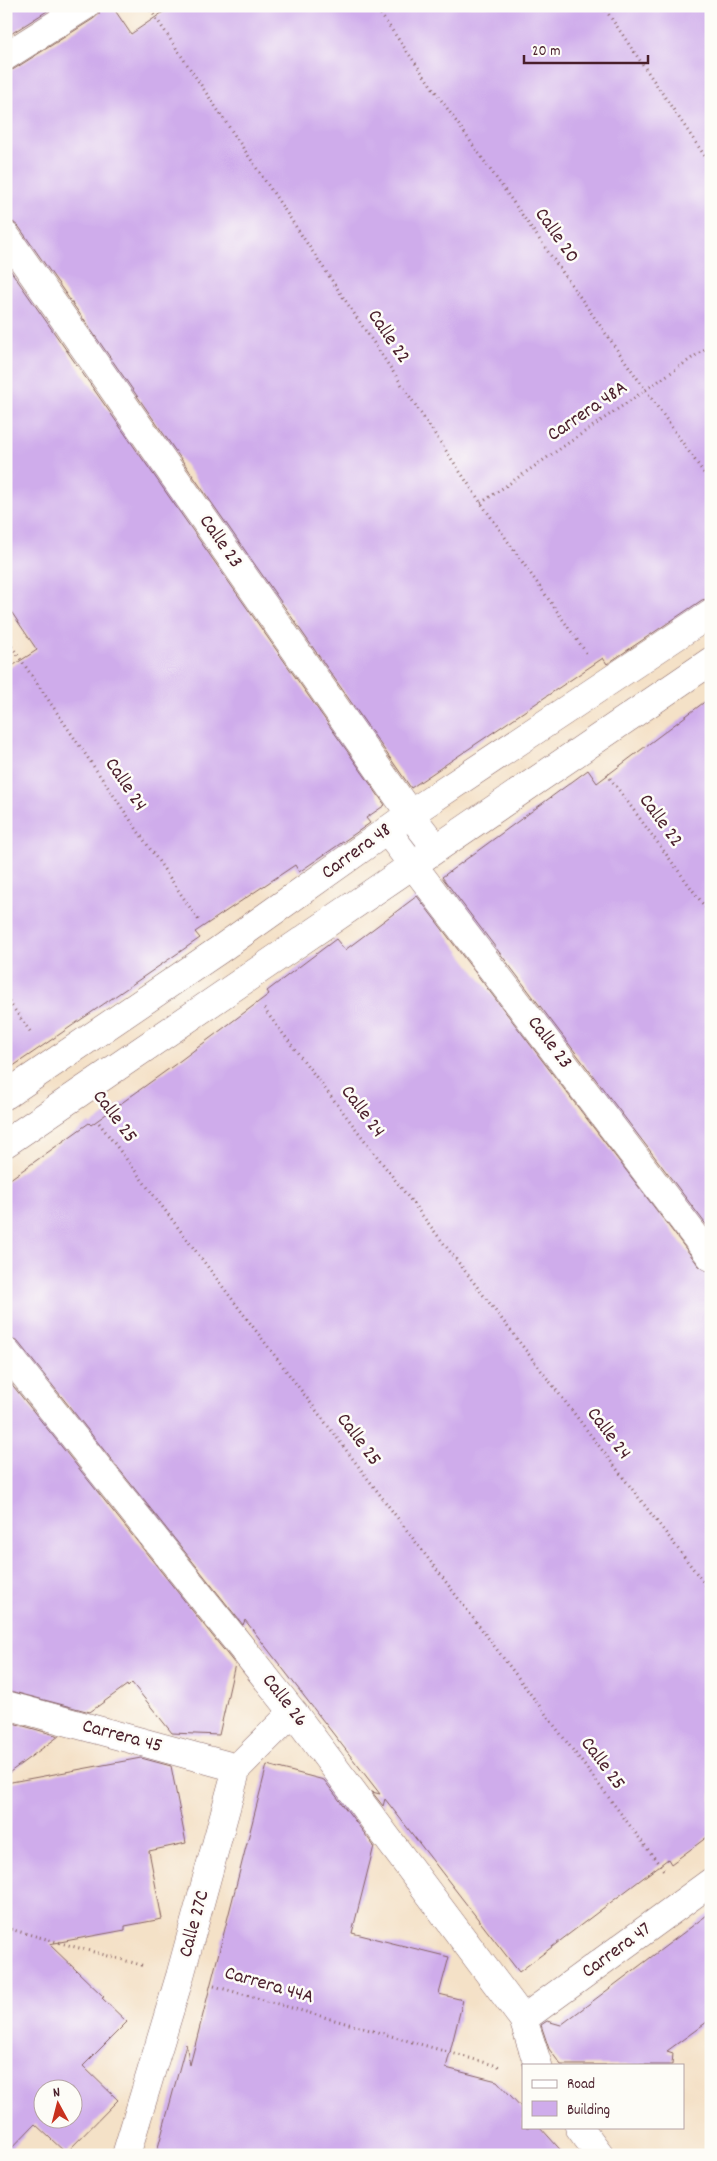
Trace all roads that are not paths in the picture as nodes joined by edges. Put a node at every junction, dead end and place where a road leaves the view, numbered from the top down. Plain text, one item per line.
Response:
1 (85, 6) edge
2 (6, 56) edge
3 (6, 236) edge
4 (711, 613) edge
5 (711, 661) edge
6 (410, 814) junction
7 (387, 831) junction
8 (436, 848) junction
9 (414, 864) junction
10 (6, 1096) edge
11 (6, 1143) edge
12 (711, 1257) edge
13 (6, 1352) edge
14 (6, 1705) edge
15 (293, 1712) junction
16 (237, 1768) junction
17 (711, 1882) edge
18 (523, 2019) junction
19 (538, 2064) edge
20 (580, 2128) edge
21 (126, 2155) edge
22 (600, 2155) edge

1 - 2 street
3 - 6 street, Calle 23
4 - 6 street, Carrera 48
5 - 8 street, Carrera 48
6 - 7 street, Carrera 48
6 - 8 street, Calle 23
7 - 9 street, Calle 23
7 - 10 street, Carrera 48
8 - 9 street, Carrera 48
9 - 11 street, Carrera 48
9 - 12 street, Calle 23
13 - 15 street, Calle 26
14 - 16 street, Carrera 45
15 - 16 street, Calle 27C
15 - 18 street, Calle 26
16 - 21 street, Calle 27C
17 - 18 street, Carrera 47
18 - 19 street, Calle 26
20 - 22 street

